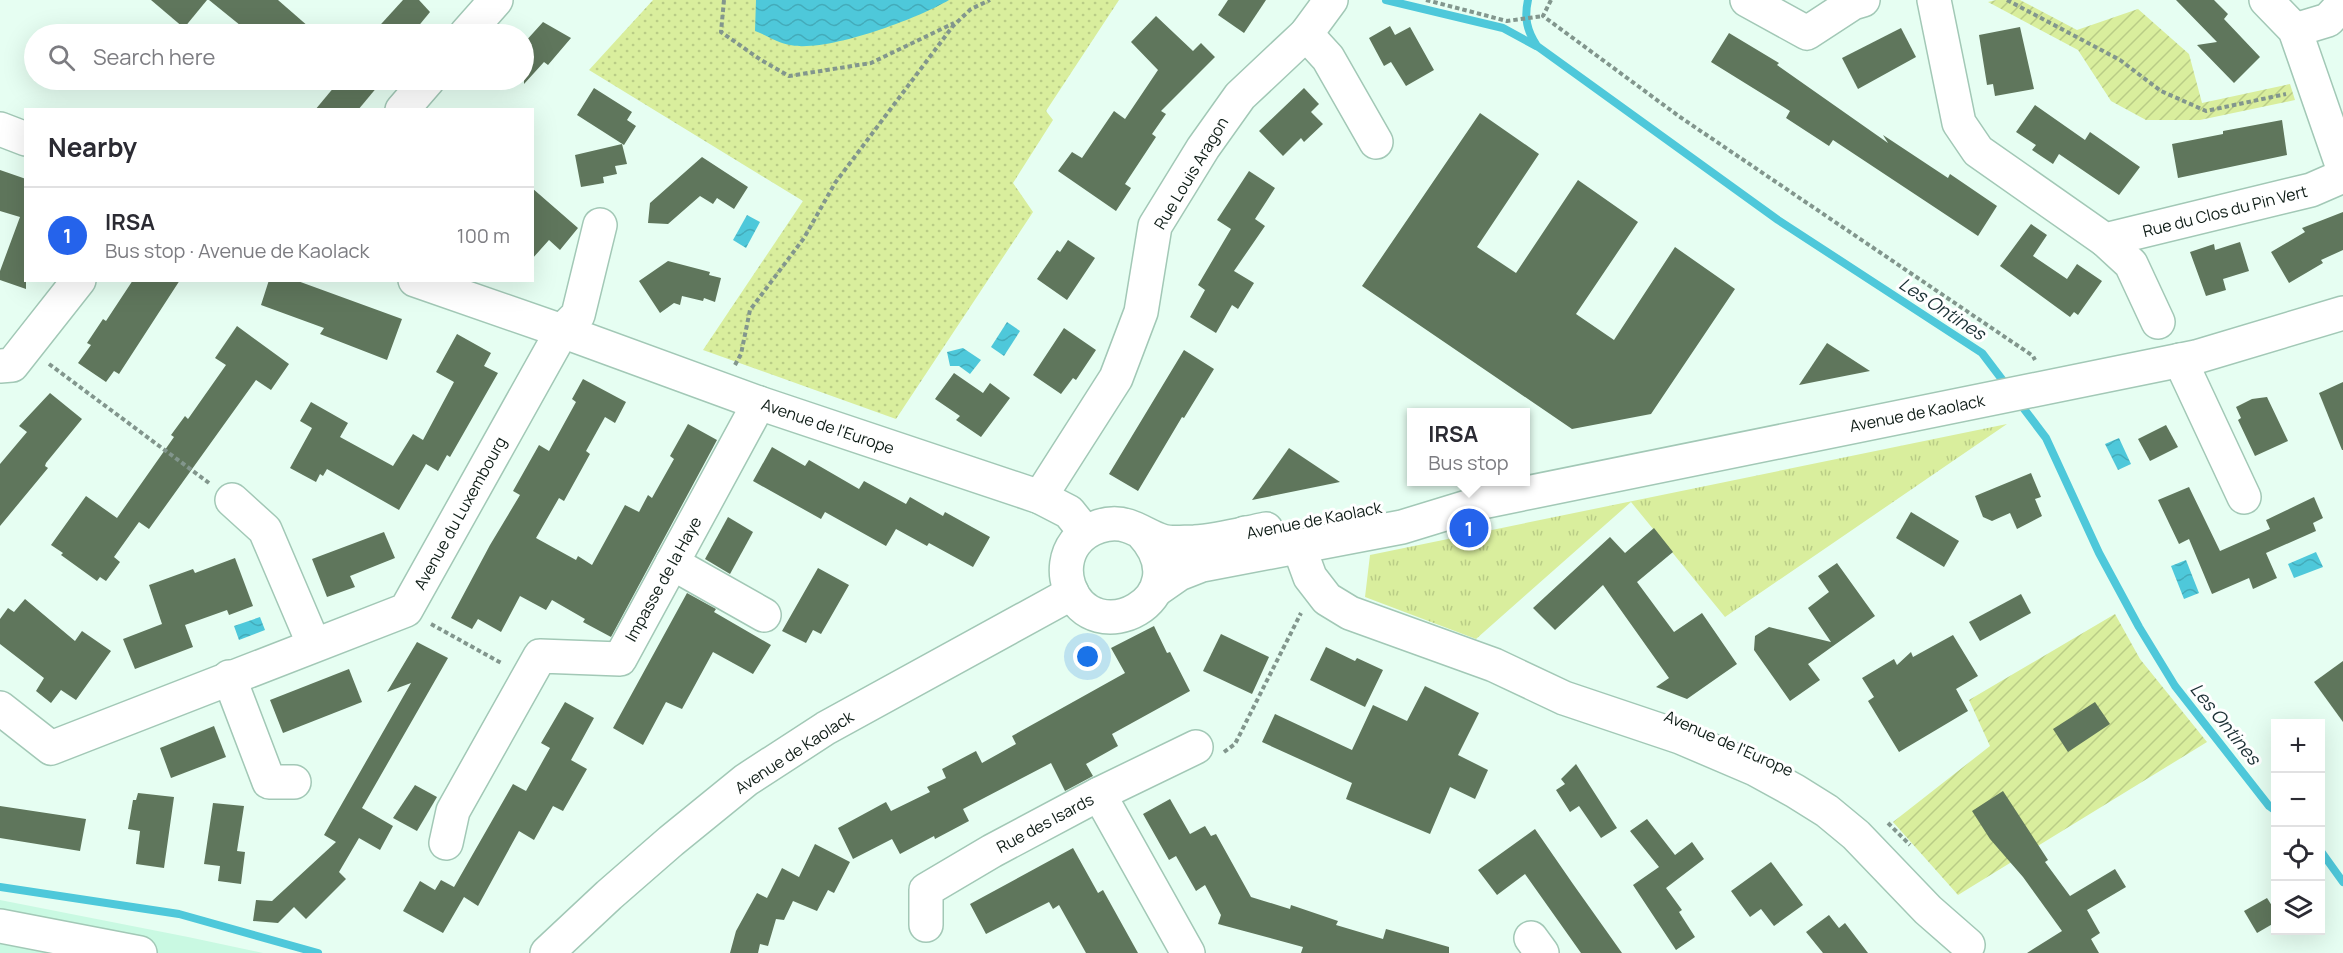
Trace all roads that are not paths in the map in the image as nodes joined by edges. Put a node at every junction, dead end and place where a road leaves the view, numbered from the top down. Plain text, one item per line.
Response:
1 (496, 0) edge
2 (1331, 0) edge
3 (1747, 0) edge
4 (1863, 0) edge
5 (1934, 0) edge
6 (2266, 0) edge
7 (2343, 4) edge
8 (475, 24) edge
9 (2295, 30) junction
10 (1306, 34) junction
11 (419, 90) edge
12 (404, 108) edge
13 (0, 129) edge
14 (24, 138) edge
15 (1376, 142) dead end
16 (2343, 168) edge
17 (2343, 176) edge
18 (600, 225) dead end
19 (2105, 240) junction
20 (78, 282) edge
21 (421, 282) edge
22 (2343, 313) edge
23 (2158, 322) dead end
24 (562, 331) junction
25 (2180, 360) junction
26 (0, 366) edge
27 (759, 403) junction
28 (2244, 496) dead end
29 (1040, 497) junction
30 (232, 500) road end
31 (1487, 501) junction
32 (1085, 532) junction
33 (1142, 533) junction
34 (1245, 533) junction
35 (1299, 547) junction
36 (672, 563) junction
37 (1156, 590) junction
38 (1072, 593) junction
39 (764, 615) dead end
40 (314, 645) junction
41 (229, 677) junction
42 (0, 708) edge
43 (1196, 747) road end
44 (294, 782) dead end
45 (1100, 794) junction
46 (446, 843) dead end
47 (926, 925) dead end
48 (0, 926) edge
49 (1971, 949) edge
50 (124, 951) edge
51 (547, 953) edge
52 (1188, 953) edge

1 - 8 street
2 - 10 street, Rue Louis Aragon
3 - 4 street
5 - 19 street
6 - 9 street
7 - 9 street
9 - 16 street
10 - 15 street
10 - 29 street, Rue Louis Aragon
11 - 12 street
13 - 14 street
17 - 19 street, Rue du Clos du Pin Vert
18 - 24 street
19 - 23 street
20 - 26 street
21 - 24 street, Avenue de l'Europe
22 - 25 street, Avenue de Kaolack
24 - 27 street, Avenue de l'Europe
24 - 40 street, Avenue du Luxembourg
25 - 28 street
25 - 31 street, Avenue de Kaolack
27 - 29 street, Avenue de l'Europe
27 - 36 street, Impasse de la Haye
29 - 32 street, Avenue de l'Europe
30 - 40 street
31 - 34 street, Avenue de Kaolack
31 - 35 street, Avenue de Kaolack
32 - 33 street, Avenue de Kaolack
32 - 38 street
33 - 34 street, Avenue de Kaolack
33 - 37 street
34 - 35 street
35 - 37 street, Avenue de Kaolack
35 - 49 street, Avenue de l'Europe
36 - 39 street
36 - 46 street, Impasse de la Haye
37 - 38 street, Avenue de Kaolack
38 - 51 street, Avenue de Kaolack
40 - 41 street
41 - 42 street
41 - 44 street
43 - 45 street
45 - 47 street, Rue des Isards
45 - 52 street, Rue des Isards
48 - 50 street

